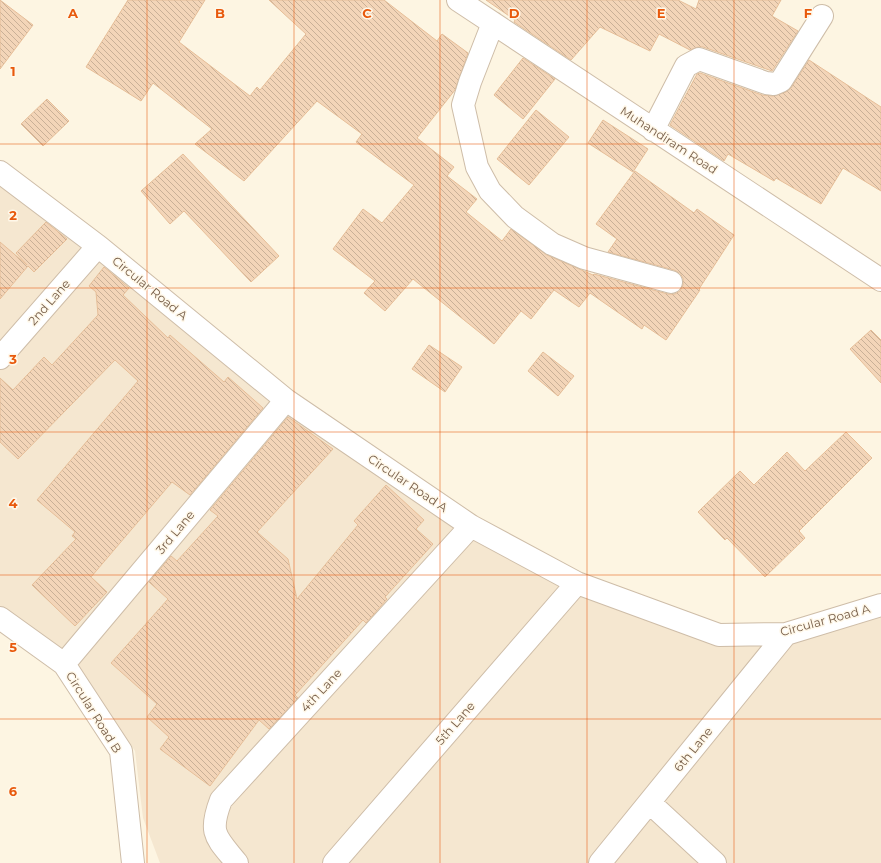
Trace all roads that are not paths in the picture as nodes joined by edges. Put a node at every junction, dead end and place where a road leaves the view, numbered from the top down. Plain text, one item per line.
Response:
1 (458, 0) edge
2 (822, 16) dead end
3 (493, 23) junction
4 (654, 130) junction
5 (0, 172) edge
6 (98, 246) junction
7 (881, 280) edge
8 (671, 282) dead end
9 (0, 358) edge
10 (286, 400) junction
11 (471, 526) junction
12 (577, 583) junction
13 (881, 605) edge
14 (0, 618) edge
15 (786, 634) junction
16 (64, 664) junction
17 (650, 803) junction
18 (133, 863) edge
19 (237, 863) edge
20 (334, 863) edge
21 (600, 863) edge
22 (715, 863) edge

1 - 3 street, Muhandiram Road
2 - 4 street
3 - 4 street, Muhandiram Road
3 - 8 street
4 - 7 street, Muhandiram Road
5 - 6 street, Circular Road A
6 - 9 street, 2nd Lane
6 - 10 street, Circular Road A
10 - 11 street, Circular Road A
10 - 16 street, 3rd Lane
11 - 12 street, Circular Road A
11 - 19 street, 4th Lane
12 - 15 street, Circular Road A
12 - 20 street, 5th Lane
13 - 15 street, Circular Road A
14 - 16 street, Circular Road B
15 - 17 street, 6th Lane
16 - 18 street, Circular Road B
17 - 21 street, 6th Lane
17 - 22 street

